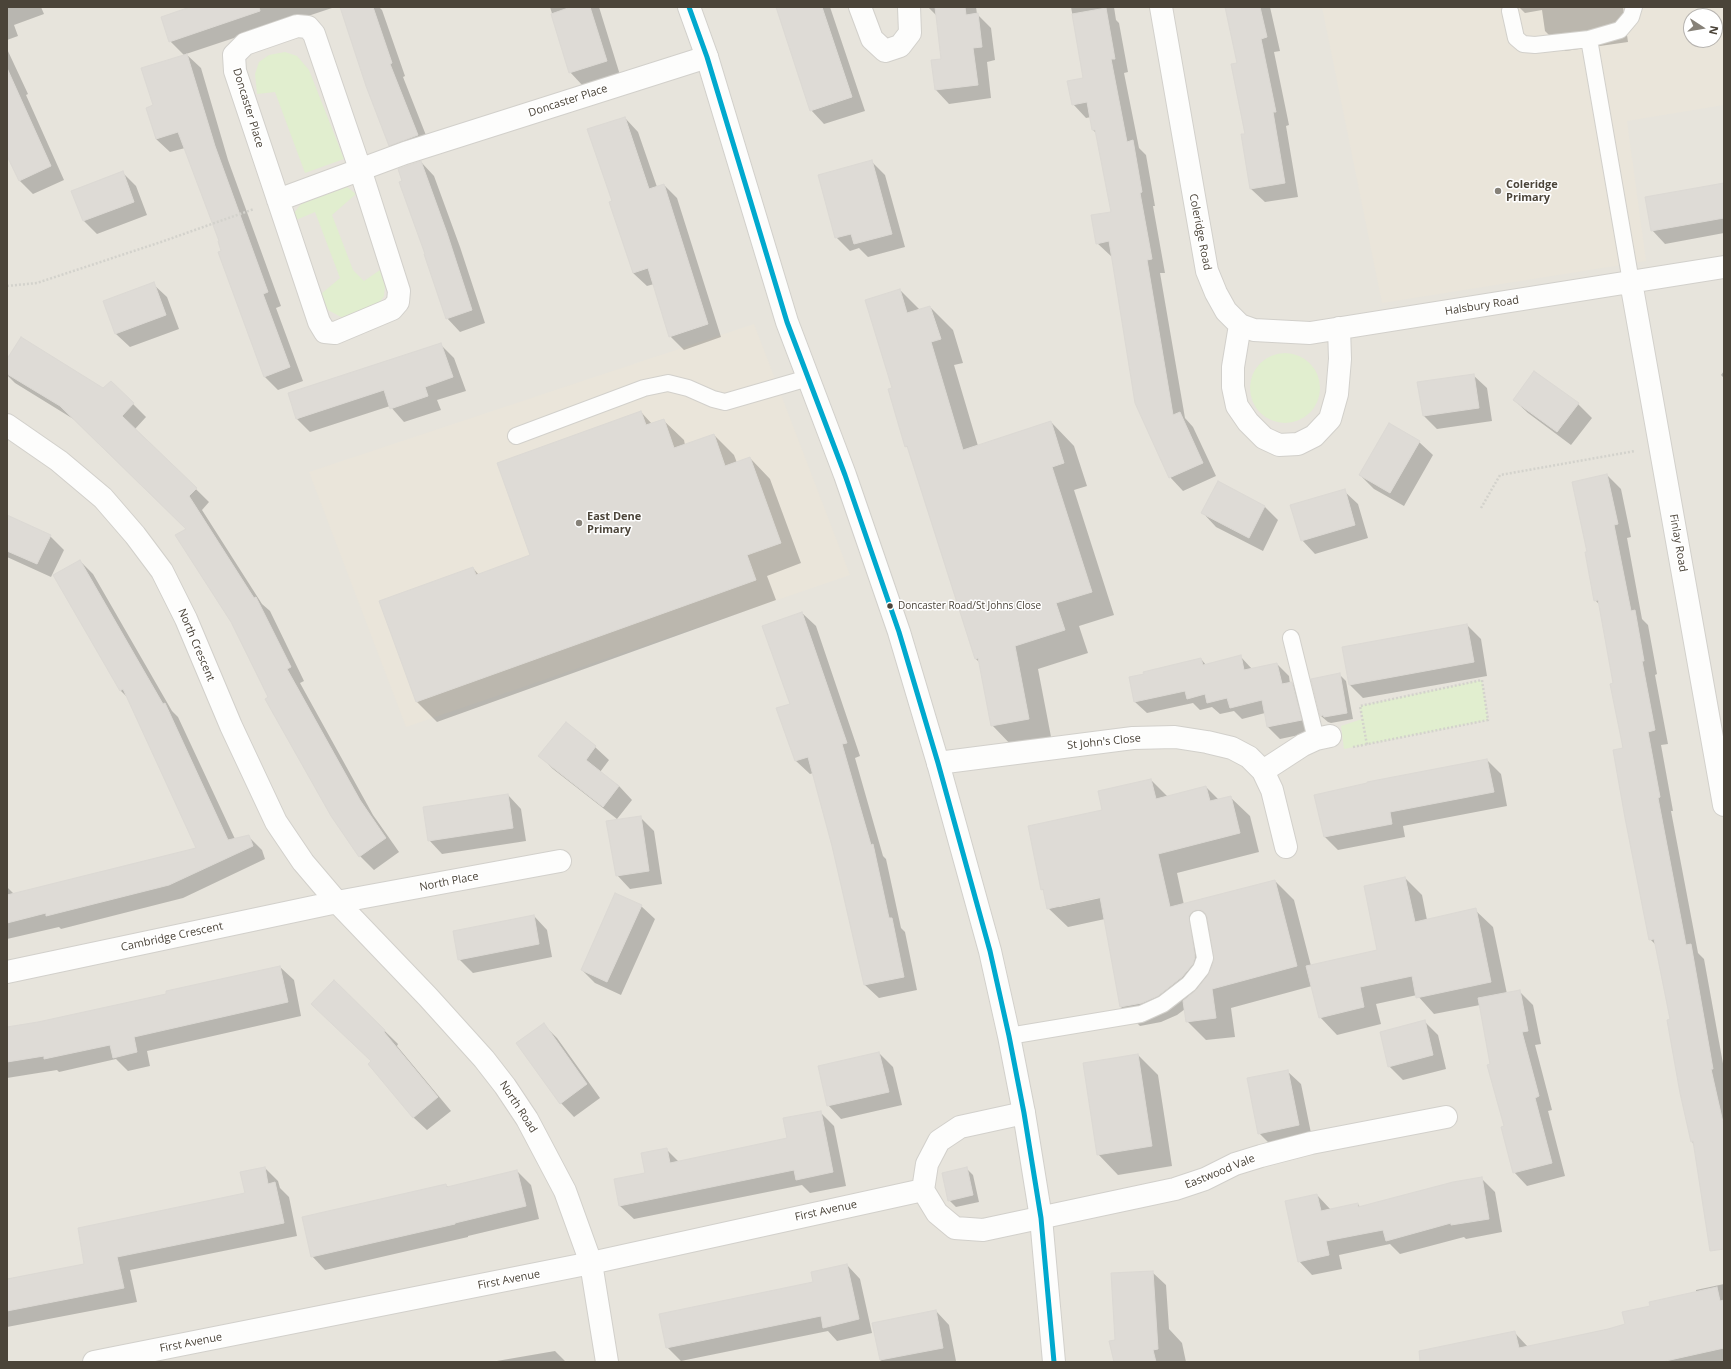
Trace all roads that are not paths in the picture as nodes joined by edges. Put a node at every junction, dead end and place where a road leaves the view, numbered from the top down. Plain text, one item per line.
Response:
1 (860, 7) edge
2 (909, 7) edge
3 (1161, 7) edge
4 (1634, 7) edge
5 (691, 8) edge
6 (1510, 11) dead end
7 (1589, 39) junction
8 (707, 57) junction
9 (360, 169) junction
10 (278, 200) junction
11 (1724, 267) edge
12 (1631, 282) junction
13 (1240, 325) junction
14 (1339, 328) junction
15 (808, 378) junction
16 (7, 425) edge
17 (516, 436) dead end
18 (1291, 638) dead end
19 (1323, 738) joint
20 (938, 764) junction
21 (1263, 771) junction
22 (1724, 804) edge
23 (1286, 847) dead end
24 (560, 861) dead end
25 (338, 902) junction
26 (1198, 919) dead end
27 (7, 972) edge
28 (1009, 1036) junction
29 (1024, 1113) junction
30 (1446, 1118) dead end
31 (923, 1190) junction
32 (1041, 1218) junction
33 (591, 1263) junction
34 (94, 1362) edge
35 (607, 1362) edge
36 (1054, 1362) edge

1 - 2 street
3 - 13 street, Coleridge Road
4 - 7 lane
5 - 8 street
6 - 7 lane
7 - 12 lane
8 - 9 street, Doncaster Place
8 - 15 street
9 - 10 street, Doncaster Place
9 - 10 street, Doncaster Place
9 - 10 street, Doncaster Place
11 - 12 street, Halsbury Road
12 - 14 street, Halsbury Road
12 - 22 street, Finlay Road
13 - 14 street, Halsbury Road
13 - 14 street
15 - 17 lane
15 - 20 street
16 - 25 street, North Crescent
18 - 19 lane
19 - 21 street
20 - 21 street, St John's Close
20 - 28 street
21 - 23 street, St John's Close
24 - 25 street, North Place
25 - 27 street, Cambridge Crescent
25 - 33 street, North Road
26 - 28 lane
28 - 29 street
29 - 31 street
29 - 32 street
30 - 32 street, Eastwood Vale
31 - 32 street
31 - 33 street, First Avenue
32 - 36 street
33 - 34 street, First Avenue
33 - 35 street, North Road

